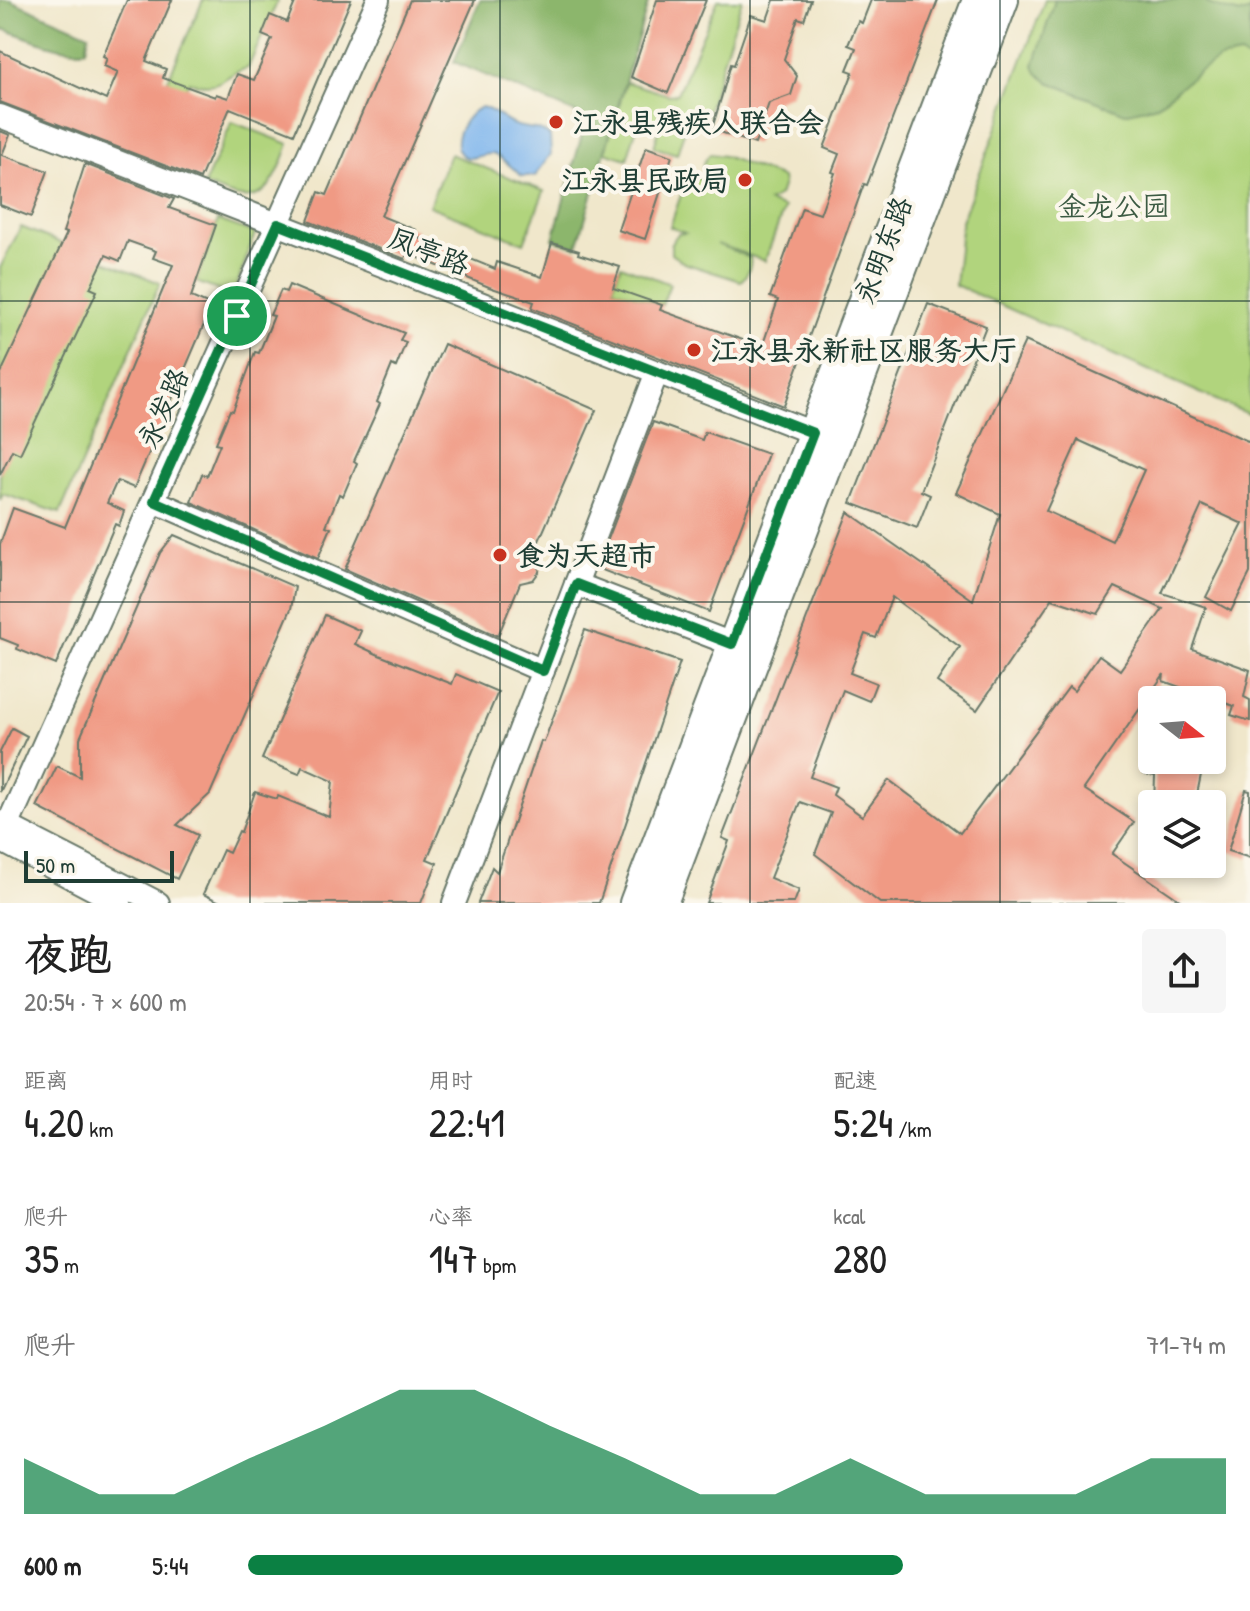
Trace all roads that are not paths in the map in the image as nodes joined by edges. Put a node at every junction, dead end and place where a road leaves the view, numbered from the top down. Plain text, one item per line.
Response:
1 (378, 0) edge
2 (977, 0) edge
3 (1004, 0) edge
4 (0, 116) edge
5 (278, 224) junction
6 (657, 372) junction
7 (825, 437) junction
8 (154, 501) junction
9 (576, 584) junction
10 (732, 644) junction
11 (543, 671) junction
12 (2, 832) edge
13 (120, 903) edge
14 (158, 903) edge
15 (454, 903) edge
16 (634, 903) edge
17 (663, 903) edge

1 - 5 street, 永发路
2 - 7 main road, 永明东路
3 - 7 main road, 永明东路
4 - 5 street, 凤亭路
5 - 6 street, 凤亭路
5 - 8 street, 永发路
6 - 7 street, 凤亭路
6 - 9 street
7 - 10 main road, 永明东路
7 - 17 main road, 永明东路
8 - 11 street
8 - 12 street, 永发路
9 - 10 street
9 - 11 street
10 - 16 main road, 永明东路
11 - 15 street
12 - 13 street
12 - 14 street

